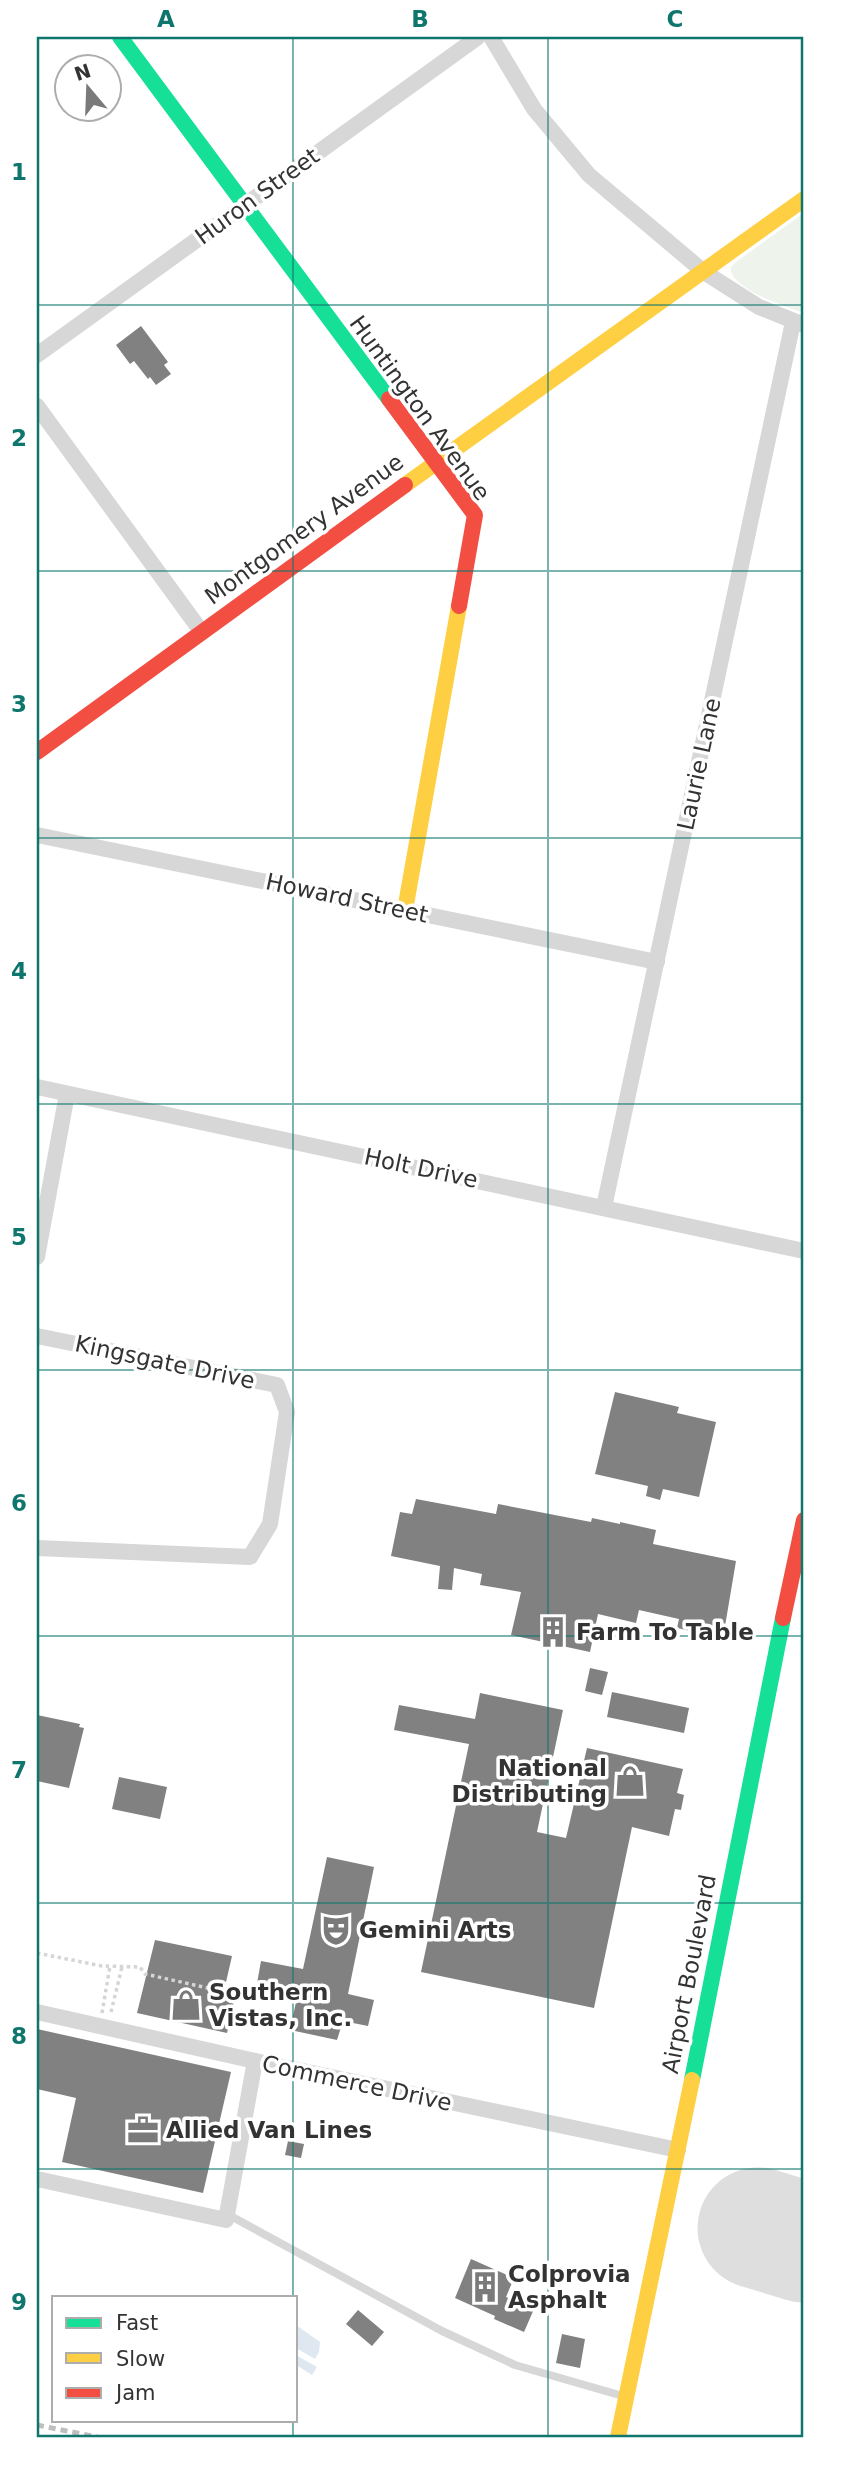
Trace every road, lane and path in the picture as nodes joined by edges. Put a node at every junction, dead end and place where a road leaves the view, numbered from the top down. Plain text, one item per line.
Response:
1 (120, 37) edge
2 (478, 37) edge
3 (491, 37) edge
4 (804, 198) edge
5 (243, 206) junction
6 (704, 272) junction
7 (799, 323) edge
8 (37, 355) edge
9 (37, 406) edge
10 (434, 463) junction
11 (201, 631) junction
12 (37, 752) edge
13 (37, 835) edge
14 (405, 910) junction
15 (657, 962) junction
16 (37, 1087) edge
17 (67, 1094) junction
18 (604, 1207) junction
19 (804, 1251) edge
20 (37, 1257) edge
21 (37, 1336) edge
22 (804, 1520) edge
23 (802, 1546) edge
24 (37, 1548) edge
25 (37, 1953) edge
26 (110, 1966) junction
27 (122, 1967) junction
28 (107, 1983) junction
29 (117, 1985) junction
30 (244, 1996) dead end
31 (37, 2012) edge
32 (103, 2027) junction
33 (255, 2062) junction
34 (678, 2150) junction
35 (37, 2179) edge
36 (226, 2217) junction
37 (626, 2396) junction
38 (618, 2437) edge

1 - 5 street, Huntington Avenue
2 - 5 street, Huron Street
3 - 6 street
4 - 6 street, Montgomery Avenue
5 - 8 street, Huron Street
5 - 10 street, Huntington Avenue
6 - 7 street
6 - 10 street, Montgomery Avenue
7 - 15 street, Laurie Lane
9 - 11 street
10 - 11 street, Montgomery Avenue
10 - 14 street, Huntington Avenue
11 - 12 street, Montgomery Avenue
13 - 14 street, Howard Street
14 - 15 street, Howard Street
15 - 18 street, Laurie Lane
16 - 17 street, Holt Drive
17 - 18 street, Holt Drive
17 - 20 street
18 - 19 street, Holt Drive
21 - 24 street, Kingsgate Drive
22 - 23 street, Airport Boulevard
23 - 34 street, Airport Boulevard
25 - 26 path
26 - 27 path
26 - 28 path
27 - 29 path
27 - 30 path
28 - 29 path
28 - 32 path
29 - 32 path
31 - 32 street, Commerce Drive
32 - 33 street, Commerce Drive
33 - 34 street, Commerce Drive
33 - 36 street
34 - 37 street, Airport Boulevard
35 - 36 street
36 - 37 lane
37 - 38 street, Airport Boulevard

